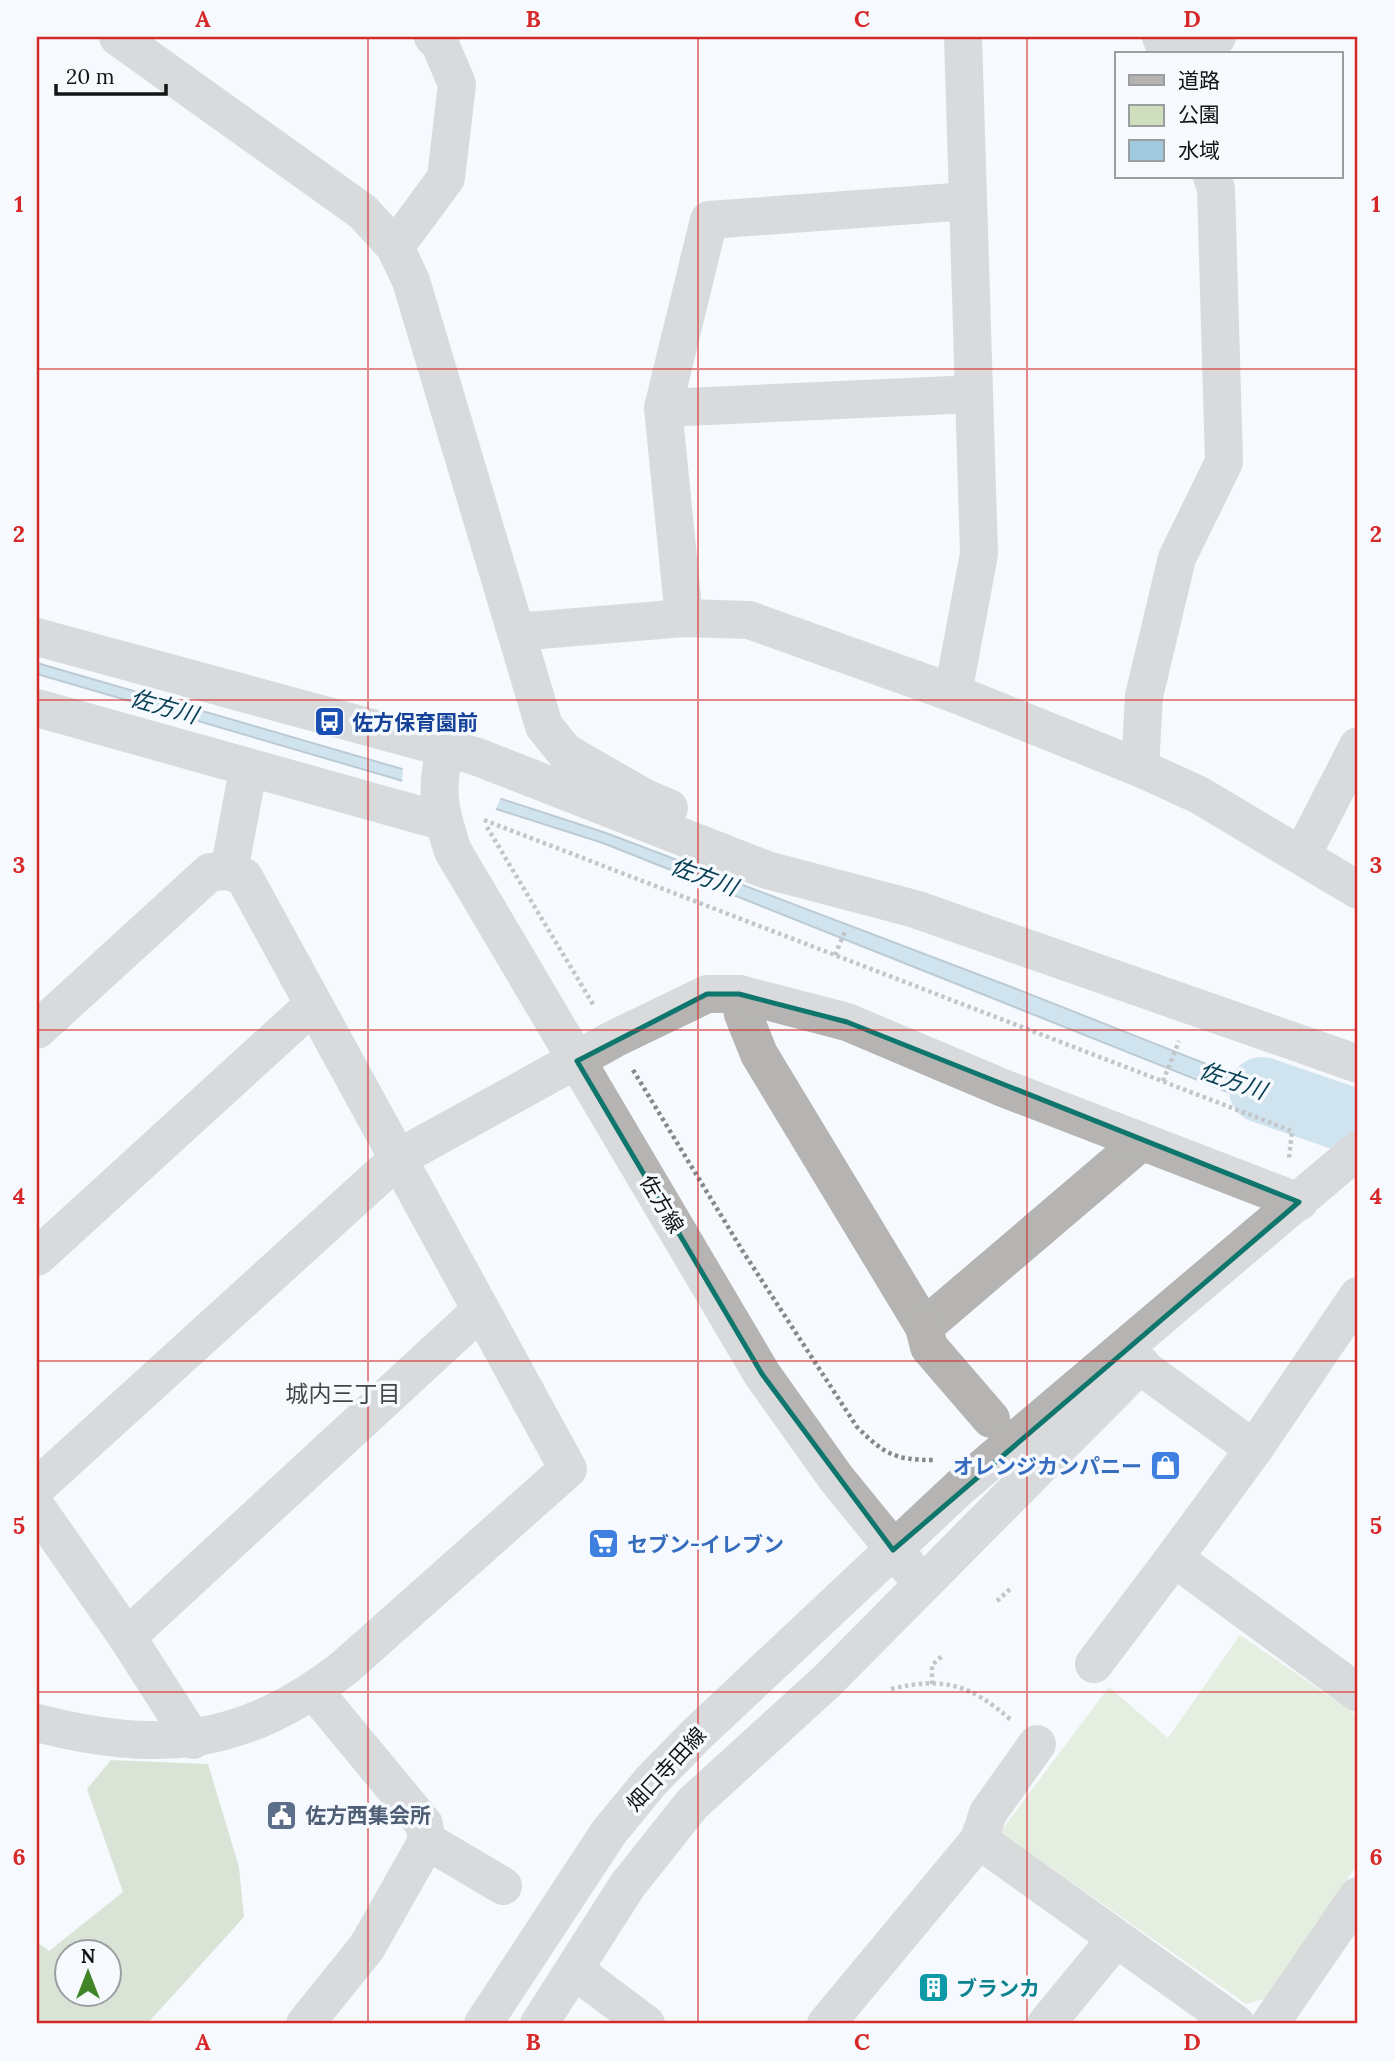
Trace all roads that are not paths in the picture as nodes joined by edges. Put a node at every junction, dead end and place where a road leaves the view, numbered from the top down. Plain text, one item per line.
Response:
1 (118, 37) edge
2 (433, 37) edge
3 (963, 37) edge
4 (1217, 37) edge
5 (1195, 52) edge
6 (1212, 178) edge
7 (968, 201) junction
8 (395, 247) junction
9 (974, 394) junction
10 (663, 408) junction
11 (684, 618) junction
12 (516, 632) junction
13 (37, 637) edge
14 (953, 693) junction
15 (37, 708) edge
16 (1358, 746) edge
17 (445, 752) junction
18 (1140, 768) junction
19 (246, 781) dead end
20 (444, 824) junction
21 (1302, 855) junction
22 (229, 871) junction
23 (1358, 890) edge
24 (938, 917) junction
25 (739, 994) junction
26 (313, 1005) junction
27 (37, 1030) edge
28 (577, 1061) junction
29 (1358, 1064) edge
30 (1141, 1142) junction
31 (1356, 1152) edge
32 (400, 1157) junction
33 (1298, 1202) junction
34 (37, 1256) edge
35 (1358, 1296) edge
36 (480, 1311) junction
37 (924, 1327) junction
38 (1139, 1365) junction
39 (991, 1419) dead end
40 (1254, 1450) junction
41 (37, 1487) edge
42 (37, 1508) edge
43 (893, 1550) junction
44 (1174, 1558) junction
45 (923, 1584) junction
46 (127, 1637) junction
47 (1094, 1664) dead end
48 (314, 1691) junction
49 (1358, 1693) edge
50 (37, 1723) edge
51 (193, 1740) junction
52 (1037, 1744) road end
53 (979, 1840) junction
54 (427, 1841) junction
55 (503, 1886) dead end
56 (1358, 1896) edge
57 (1115, 1940) junction
58 (573, 1970) junction
59 (305, 2024) edge
60 (483, 2024) edge
61 (539, 2024) edge
62 (646, 2024) edge
63 (826, 2024) edge
64 (1046, 2024) edge
65 (1237, 2024) edge
66 (1270, 2024) edge

1 - 8 street
2 - 8 street
3 - 7 street
4 - 5 street
6 - 18 street
7 - 9 street
7 - 10 street
8 - 12 street
9 - 10 street
9 - 14 street
10 - 11 street
11 - 12 street
11 - 14 street
12 - 24 street
13 - 17 street
14 - 18 street
15 - 20 street
16 - 21 street
17 - 20 street
17 - 24 street
18 - 21 street
19 - 22 street
20 - 28 street, 佐方線
21 - 23 street
22 - 26 street
22 - 27 street
24 - 29 street
25 - 28 street
25 - 30 street
25 - 37 street
26 - 32 street
26 - 34 street
28 - 32 street
28 - 43 street, 佐方線
30 - 33 street
30 - 37 street
31 - 33 street, 畑口寺田線
31 - 38 street
32 - 36 street
32 - 41 street
33 - 43 street, 畑口寺田線
35 - 40 street
36 - 46 street
36 - 48 street
37 - 39 street
38 - 40 street
38 - 45 street
40 - 44 street
42 - 46 street
43 - 45 street, 佐方線
43 - 60 street, 畑口寺田線
44 - 47 street
44 - 49 street
45 - 58 street
46 - 51 street
48 - 51 street
48 - 54 street
50 - 51 street
52 - 53 street
53 - 57 street
53 - 63 street
54 - 55 street
54 - 59 street
56 - 66 street
57 - 64 street
57 - 65 street
58 - 61 street
58 - 62 street

